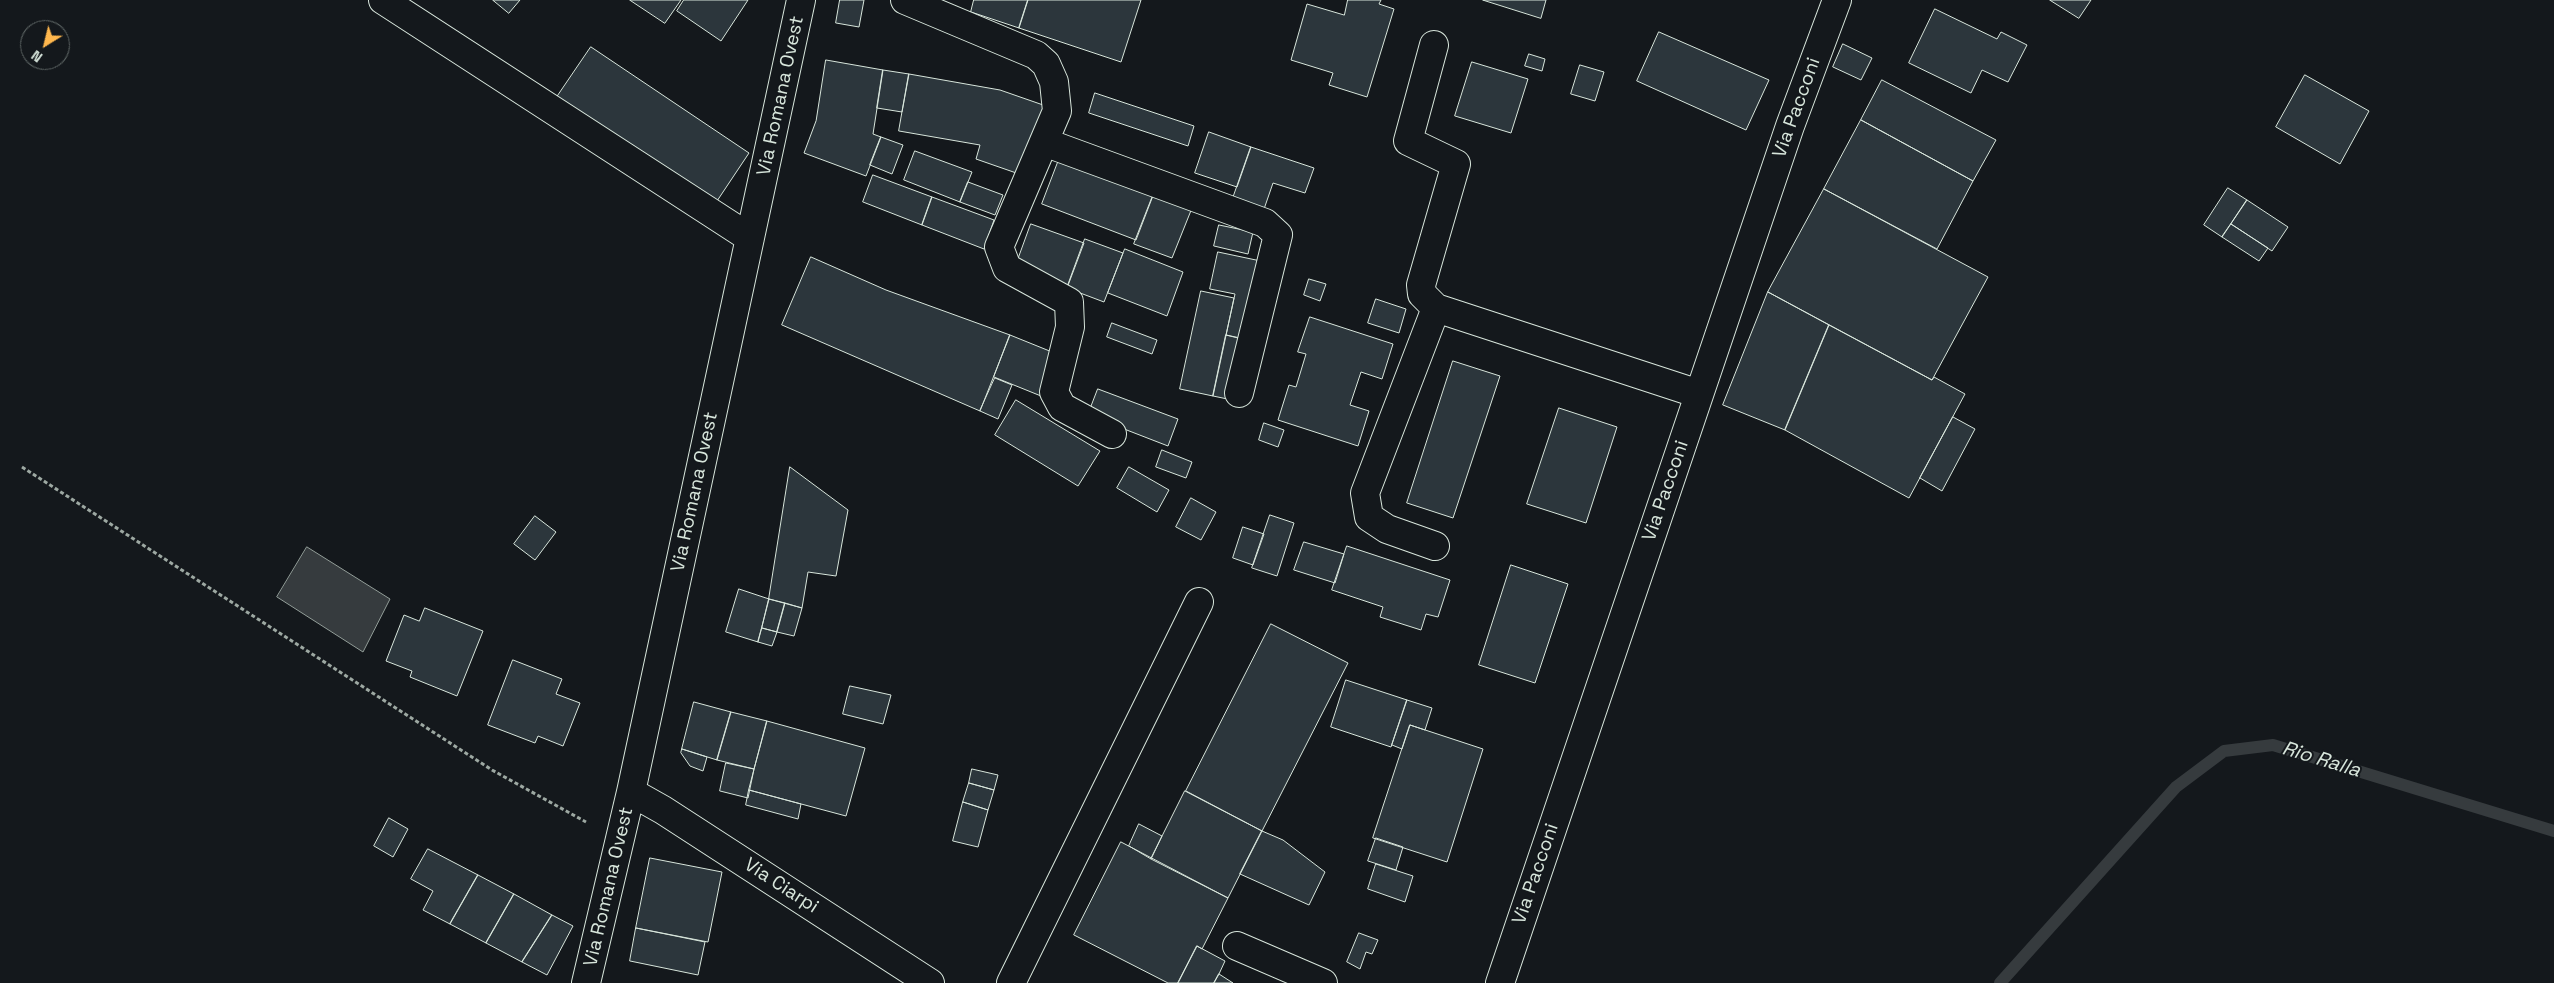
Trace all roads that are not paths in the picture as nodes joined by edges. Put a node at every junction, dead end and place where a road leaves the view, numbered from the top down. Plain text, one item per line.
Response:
1 (383, 0) edge
2 (801, 0) edge
3 (906, 0) edge
4 (1837, 0) edge
5 (1434, 45) dead end
6 (1044, 142) junction
7 (750, 238) junction
8 (1436, 308) junction
9 (1239, 393) dead end
10 (1699, 394) junction
11 (1112, 434) dead end
12 (1434, 546) dead end
13 (1199, 602) dead end
14 (631, 792) junction
15 (1237, 946) dead end
16 (586, 983) edge
17 (930, 983) edge
18 (1011, 983) edge
19 (1323, 983) edge
20 (1500, 983) edge

1 - 7 street
2 - 7 street, Via Romana Ovest
3 - 6 street
4 - 10 street, Via Pacconi
5 - 8 street
6 - 9 street
6 - 11 street
7 - 14 street, Via Romana Ovest
8 - 10 street
8 - 12 street
10 - 20 street, Via Pacconi
13 - 18 street
14 - 16 street, Via Romana Ovest
14 - 17 street, Via Ciarpi
15 - 19 street

